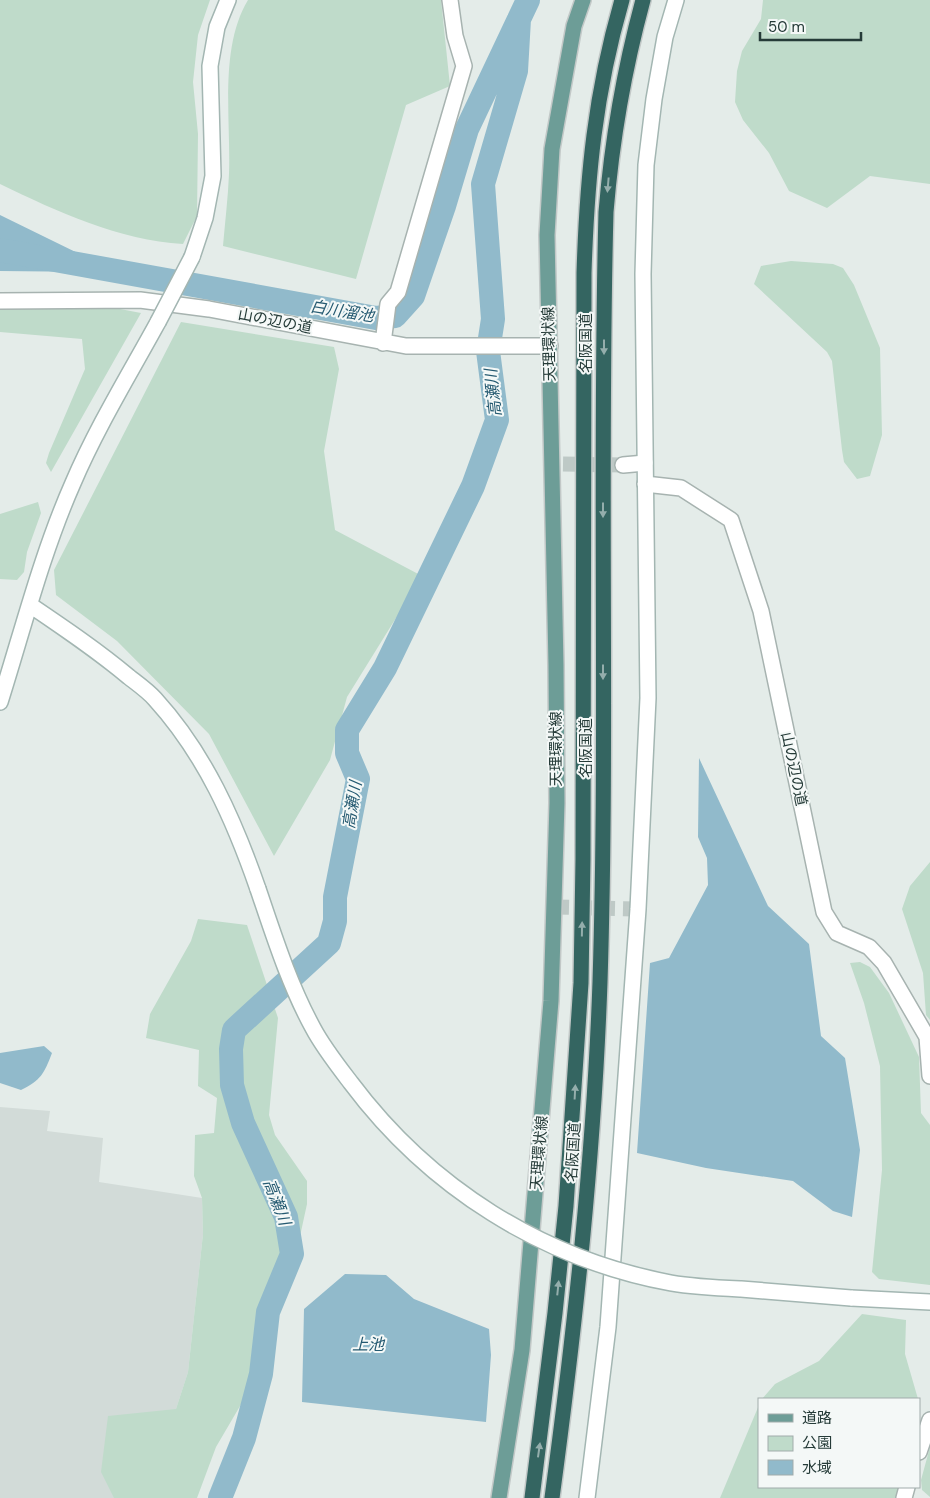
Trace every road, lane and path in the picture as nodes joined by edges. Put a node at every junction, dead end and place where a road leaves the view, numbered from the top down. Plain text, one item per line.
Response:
1 (228, 0) edge
2 (450, 0) edge
3 (583, 0) edge
4 (622, 0) edge
5 (643, 0) edge
6 (653, 0) edge
7 (676, 0) edge
8 (611, 151) junction
9 (0, 301) edge
10 (384, 343) junction
11 (550, 346) junction
12 (645, 463) junction
13 (623, 465) tunnel mouth
14 (646, 484) junction
15 (30, 605) junction
16 (0, 702) edge
17 (930, 1076) edge
18 (930, 1302) edge
19 (930, 1420) edge
20 (920, 1449) edge
21 (498, 1498) edge
22 (532, 1498) edge
23 (552, 1498) edge
24 (587, 1498) edge

1 - 15 street, bridge
2 - 10 street
3 - 11 main road, 天理環状線
22 -> 4 highway, 名阪国道
5 - 8 highway, 名阪国道
6 - 8 highway
7 - 12 street
8 -> 23 highway, 名阪国道
9 - 10 street, 山の辺の道
10 - 11 street, 山の辺の道
11 - 21 main road, 天理環状線
12 - 13 street
12 - 14 street
14 - 17 street, 山の辺の道
14 - 24 street
15 - 16 street
15 - 18 street, bridge
19 - 20 street

